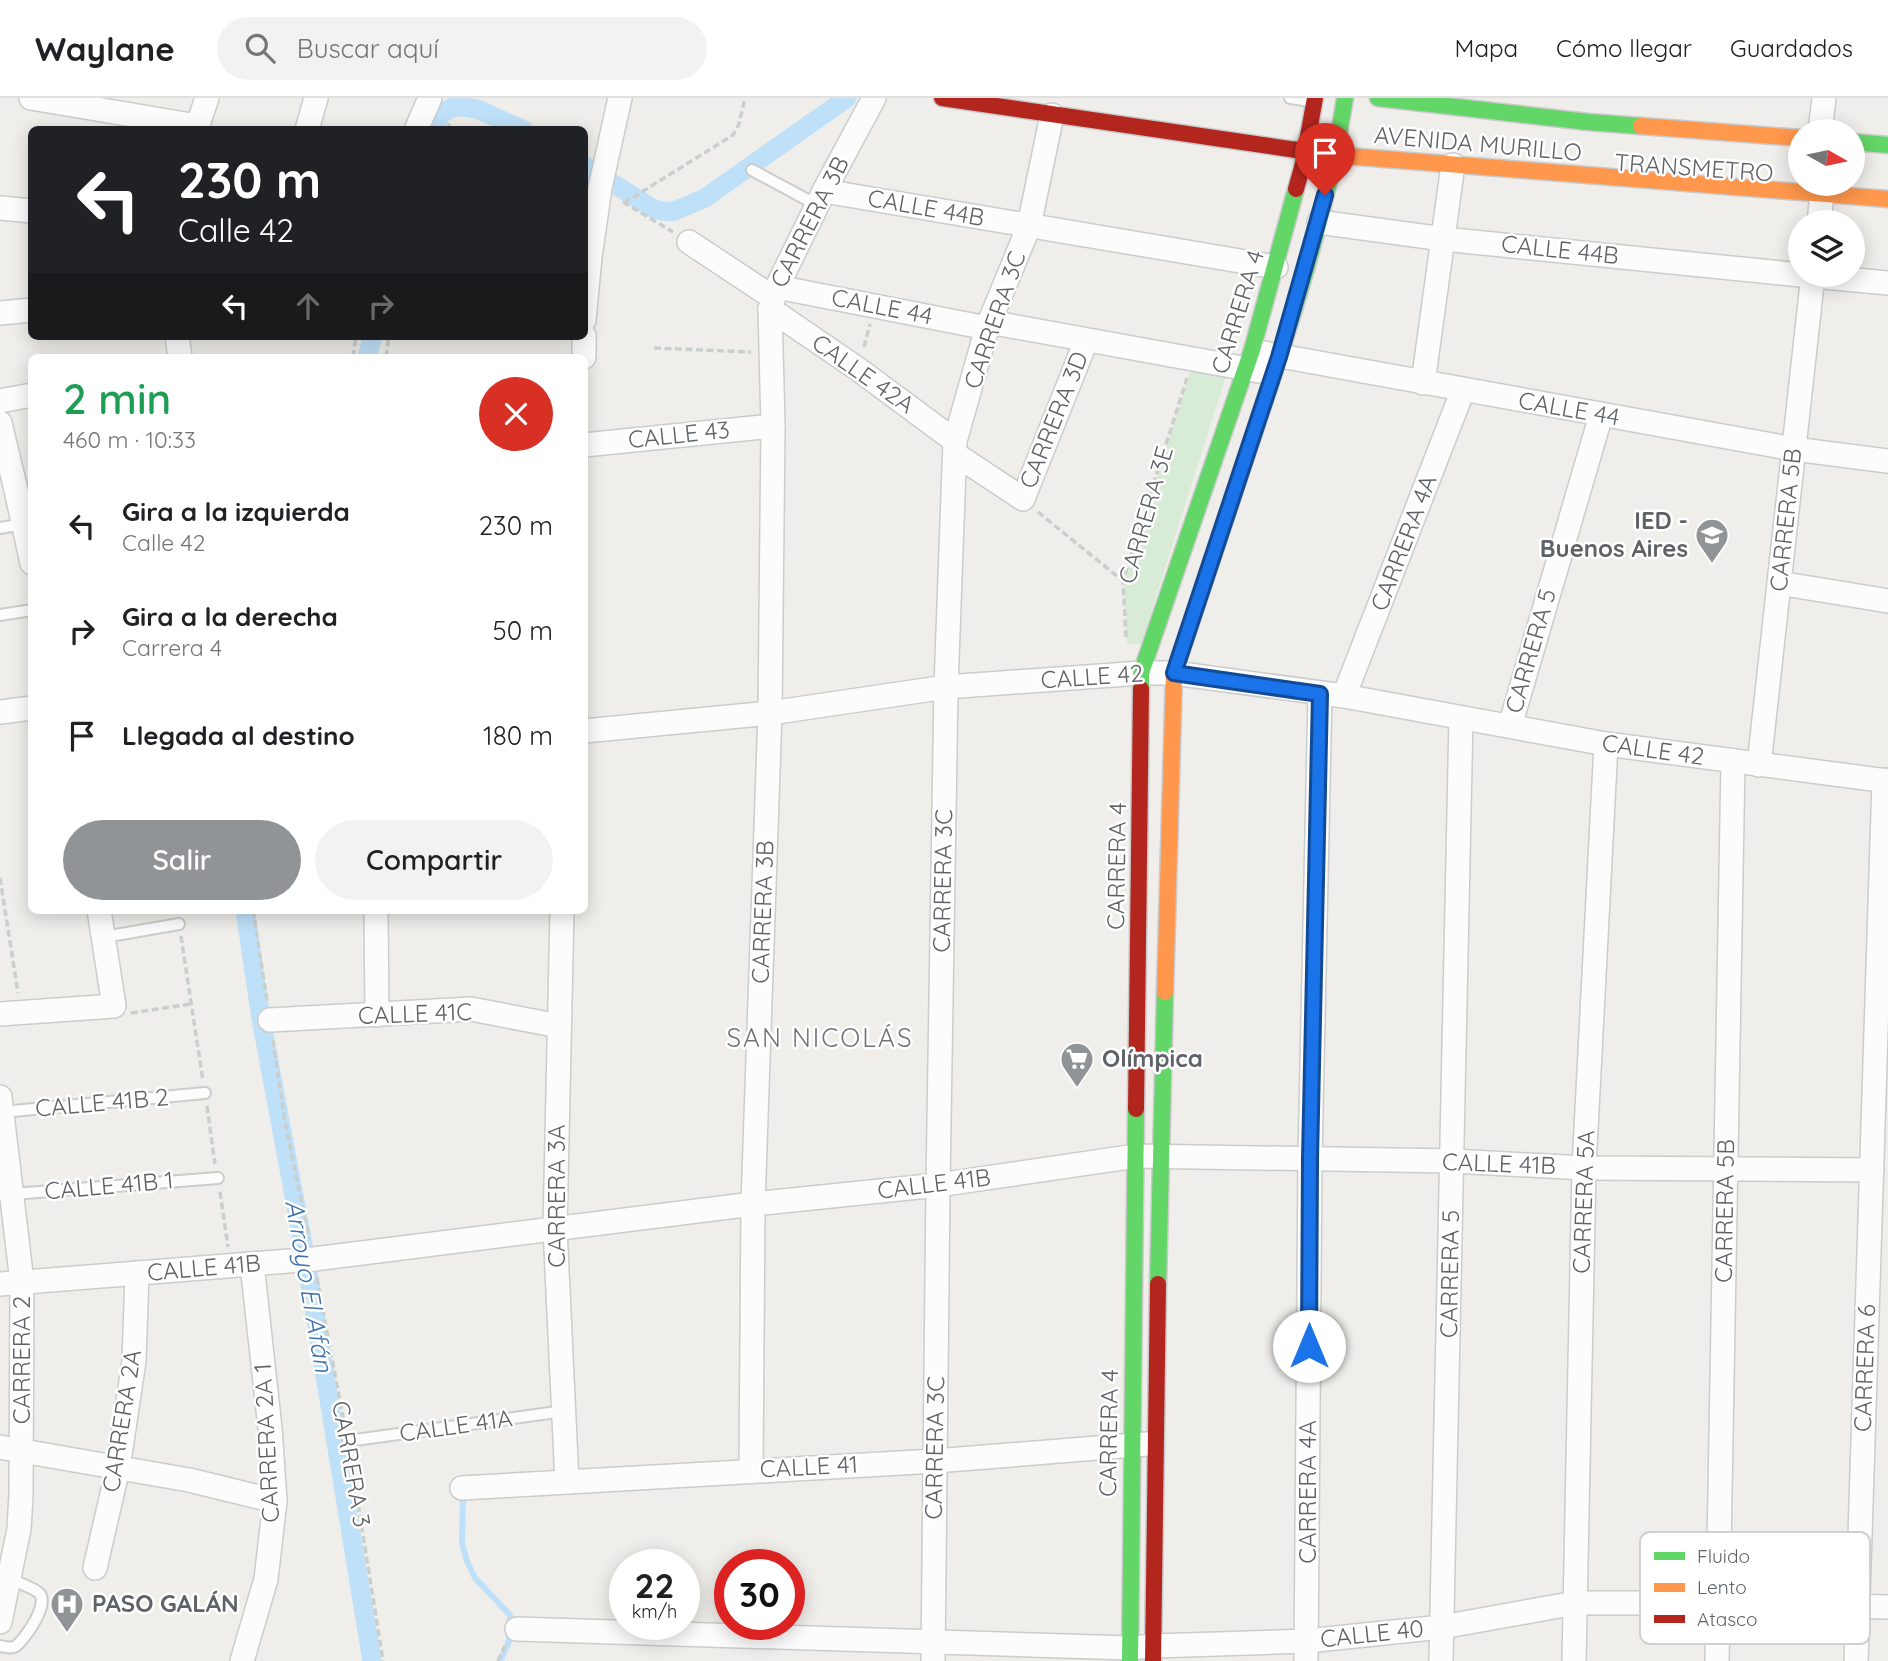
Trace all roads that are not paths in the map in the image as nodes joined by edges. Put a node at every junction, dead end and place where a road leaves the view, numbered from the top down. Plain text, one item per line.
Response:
1 (31, 98) edge
2 (207, 98) edge
3 (316, 98) edge
4 (428, 98) edge
5 (620, 98) edge
6 (874, 98) edge
7 (942, 98) edge
8 (1290, 98) edge
9 (1378, 98) edge
10 (1824, 98) edge
11 (1333, 103) edge
12 (1052, 115) junction
13 (1821, 119) edge
14 (186, 126) edge
15 (198, 126) edge
16 (308, 126) edge
17 (418, 126) edge
18 (1788, 137) edge
19 (1321, 143) junction
20 (1866, 146) edge
21 (1884, 152) edge
22 (1453, 165) junction
23 (752, 170) dead end
24 (1788, 191) edge
25 (1848, 196) edge
26 (821, 198) junction
27 (1888, 199) edge
28 (0, 208) edge
29 (28, 211) edge
30 (1319, 222) junction
31 (1029, 226) junction
32 (1443, 239) junction
33 (689, 242) road end
34 (1276, 267) junction
35 (1788, 273) edge
36 (588, 278) edge
37 (1865, 281) edge
38 (1888, 283) edge
39 (1806, 287) edge
40 (773, 298) junction
41 (28, 310) edge
42 (0, 313) edge
43 (988, 325) junction
44 (1086, 341) junction
45 (1248, 359) junction
46 (1276, 366) junction
47 (1423, 383) junction
48 (1463, 390) junction
49 (28, 396) edge
50 (0, 401) edge
51 (1601, 415) junction
52 (773, 426) junction
53 (2, 437) edge
54 (588, 445) edge
55 (955, 448) junction
56 (1794, 449) junction
57 (1888, 461) edge
58 (24, 488) edge
59 (1023, 499) joint
60 (23, 524) junction
61 (0, 528) edge
62 (28, 546) edge
63 (1779, 583) junction
64 (1888, 601) edge
65 (28, 611) edge
66 (0, 615) edge
67 (1174, 673) junction
68 (1134, 674) junction
69 (946, 687) junction
70 (1320, 694) junction
71 (1344, 696) junction
72 (28, 708) edge
73 (0, 712) edge
74 (770, 713) junction
75 (1461, 718) junction
76 (1510, 726) junction
77 (588, 731) edge
78 (1606, 744) junction
79 (1733, 761) junction
80 (1759, 765) junction
81 (1886, 780) edge
82 (100, 914) edge
83 (376, 914) edge
84 (562, 914) edge
85 (179, 924) dead end
86 (104, 937) junction
87 (11, 1013) edge
88 (377, 1015) junction
89 (270, 1020) road end
90 (559, 1026) junction
91 (205, 1093) dead end
92 (1, 1107) edge
93 (1136, 1156) junction
94 (1160, 1157) junction
95 (1310, 1158) junction
96 (1453, 1161) junction
97 (1584, 1168) junction
98 (1725, 1168) junction
99 (1871, 1170) junction
100 (218, 1178) dead end
101 (938, 1185) junction
102 (6, 1195) edge
103 (752, 1204) junction
104 (555, 1228) junction
105 (252, 1264) junction
106 (137, 1273) junction
107 (11, 1283) edge
108 (1877, 1324) edge
109 (564, 1411) junction
110 (348, 1441) road end
111 (1156, 1443) junction
112 (1131, 1446) junction
113 (10, 1449) edge
114 (935, 1461) junction
115 (118, 1468) junction
116 (751, 1470) junction
117 (567, 1482) junction
118 (462, 1488) dead end
119 (275, 1501) junction
120 (1719, 1532) edge
121 (1863, 1532) edge
122 (94, 1568) dead end
123 (9, 1578) junction
124 (1575, 1603) junction
125 (1640, 1603) edge
126 (1870, 1606) edge
127 (1888, 1607) edge
128 (0, 1622) edge
129 (1442, 1628) junction
130 (517, 1629) dead end
131 (0, 1646) edge
132 (933, 1651) edge
133 (1307, 1651) edge
134 (1154, 1653) edge
135 (1130, 1655) edge
136 (242, 1661) edge
137 (1441, 1661) edge
138 (1574, 1661) edge

1 - 14 street
2 - 15 street
3 - 16 street
4 - 17 street
5 - 36 street
6 - 26 street, CARRERA 3B
7 - 12 street, AVENIDA MURILLO
8 - 11 lane
9 - 18 street, AVENIDA MURILLO
10 - 13 street
11 - 19 street, CARRERA 4
11 - 19 street, CARRERA 4
12 - 19 street, AVENIDA MURILLO
12 - 31 street, CARRERA 3C
19 - 22 street, AVENIDA MURILLO
19 - 30 street, CARRERA 4
19 - 34 street, CARRERA 4
20 - 21 street
22 - 24 street, AVENIDA MURILLO
22 - 32 street
23 - 26 lane, CALLE 44B
25 - 27 street, AVENIDA MURILLO
26 - 31 street, CALLE 44B
26 - 40 street, CARRERA 3B
28 - 29 street
30 - 32 street, CALLE 44B
30 - 46 street, CARRERA 4
31 - 34 street, CALLE 44B
31 - 43 street, CARRERA 3C
32 - 35 street, CALLE 44B
32 - 47 street
33 - 40 street, CALLE 44
34 - 45 street, CARRERA 4
37 - 38 street, CALLE 44B
39 - 56 street, CARRERA 5B
40 - 43 street, CALLE 44
40 - 52 street, CARRERA 3B
40 - 55 street, CALLE 42A
41 - 42 street
43 - 44 street, CALLE 44
43 - 55 street, CARRERA 3C
44 - 45 street, CALLE 44
44 - 59 street, CARRERA 3D
45 - 46 street, CALLE 44
45 - 68 street, CARRERA 4
46 - 47 street, CALLE 44
46 - 67 street, CARRERA 4
47 - 48 street, CALLE 44
48 - 51 street, CALLE 44
48 - 71 street, CARRERA 4A
49 - 50 street
51 - 56 street, CALLE 44
51 - 76 street, CARRERA 5
52 - 54 street, CALLE 43
52 - 74 street, CARRERA 3B
53 - 58 street
55 - 59 street, CALLE 42A
55 - 69 street, CARRERA 3C
56 - 57 street, CALLE 44
56 - 63 street, CARRERA 5B
58 - 60 street
60 - 61 lane
60 - 62 street
63 - 64 street
63 - 80 street, CARRERA 5B
65 - 66 lane
67 - 68 street, CALLE 42
67 - 70 street, CALLE 42
67 - 94 street, CARRERA 4
68 - 69 street, CALLE 42
68 - 93 street, CARRERA 4
69 - 74 street, CALLE 42
69 - 101 street, CARRERA 3C
70 - 71 street, CALLE 42
70 - 95 street, CARRERA 4A
71 - 75 street, CALLE 42
72 - 73 street
74 - 77 street, CALLE 42
74 - 103 street, CARRERA 3B
75 - 76 street, CALLE 42
75 - 96 street, CARRERA 5
76 - 78 street, CALLE 42
78 - 79 street, CALLE 42
78 - 97 street, CARRERA 5A
79 - 80 street, CALLE 42
79 - 98 street, CARRERA 5B
80 - 81 street, CALLE 42
81 - 99 street, CARRERA 6
82 - 86 street
83 - 88 street
84 - 90 street, CARRERA 3A
85 - 86 lane
86 - 87 street
88 - 89 street, CALLE 41C
88 - 90 street, CALLE 41C
90 - 104 street, CARRERA 3A
91 - 92 lane, CALLE 41B 2
92 - 102 street, CARRERA 2
93 - 94 street, CALLE 41B
93 - 101 street, CALLE 41B
93 - 112 street, CARRERA 4
94 - 95 street, CALLE 41B
94 - 111 street, CARRERA 4
95 - 96 street, CALLE 41B
95 - 133 street, CARRERA 4A
96 - 97 street, CALLE 41B
96 - 129 street, CARRERA 5
97 - 98 street, CALLE 41B
97 - 124 street, CARRERA 5A
98 - 99 street, CALLE 41B
98 - 120 street, CARRERA 5B
99 - 108 street, CARRERA 6
100 - 102 lane, CALLE 41B 1
101 - 103 street, CALLE 41B
101 - 114 street, CARRERA 3C
102 - 107 street, CARRERA 2
103 - 104 street, CALLE 41B
103 - 116 street, CARRERA 3B
104 - 105 street, CALLE 41B
104 - 109 street, CARRERA 3A
105 - 106 street, CALLE 41B
105 - 119 street, CARRERA 2A 1
106 - 107 street, CALLE 41B
106 - 115 street, CARRERA 2A
107 - 113 street, CARRERA 2
108 - 121 street, CARRERA 6
109 - 110 lane, CALLE 41A
109 - 117 street, CARRERA 3A
111 - 112 street, CALLE 41
111 - 134 street, CARRERA 4
112 - 114 street, CALLE 41
112 - 135 street, CARRERA 4
113 - 115 street
113 - 123 street, CARRERA 2
114 - 116 street, CALLE 41
114 - 132 street, CARRERA 3C
115 - 119 street
115 - 122 street, CARRERA 2A
116 - 117 street, CALLE 41
117 - 118 street, CALLE 41
119 - 136 street, CARRERA 2A 1
123 - 128 street, CARRERA 2
123 - 131 lane
124 - 125 street, CALLE 40
124 - 129 street, CALLE 40
124 - 138 street, CARRERA 5A
126 - 127 street, CALLE 40
129 - 133 street, CALLE 40
129 - 137 street, CARRERA 5
130 - 132 street, CALLE 40
132 - 135 street, CALLE 40
133 - 134 street, CALLE 40
134 - 135 street, CALLE 40

